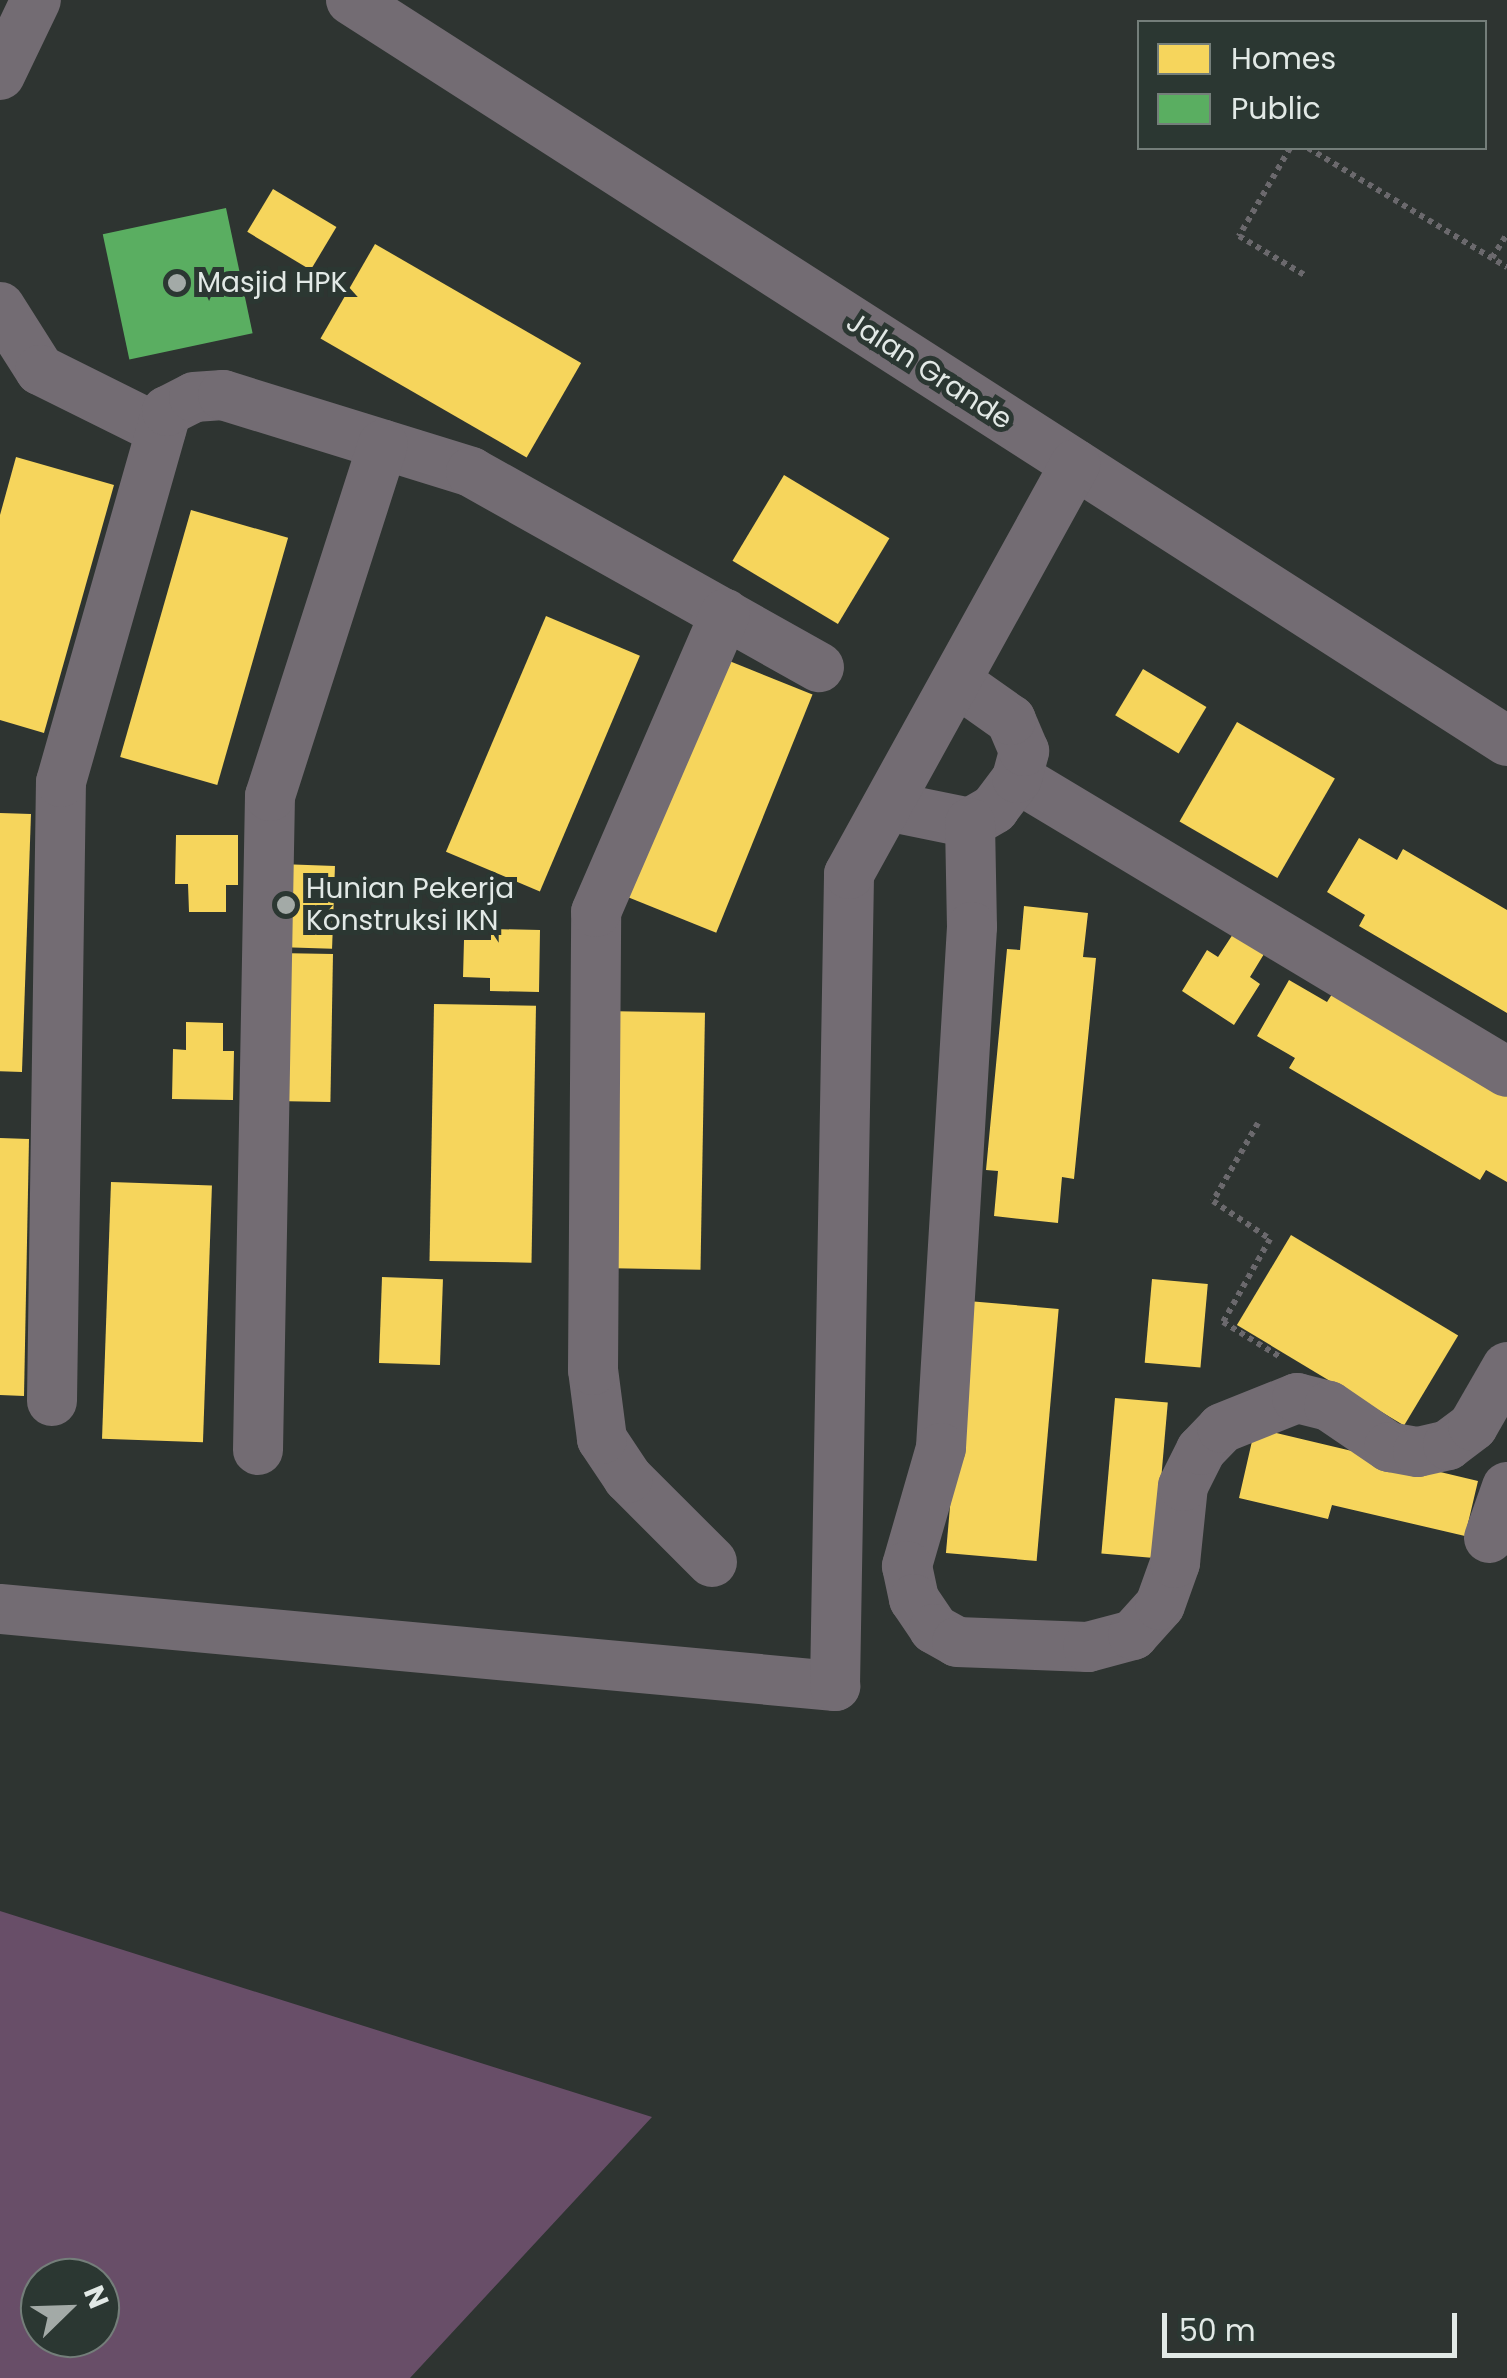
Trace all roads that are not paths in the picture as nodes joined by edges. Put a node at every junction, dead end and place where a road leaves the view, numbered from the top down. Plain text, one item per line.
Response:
1 (36, 0) edge
2 (351, 0) edge
3 (0, 75) edge
4 (0, 307) edge
5 (161, 430) junction
6 (384, 445) junction
7 (1075, 464) junction
8 (725, 614) junction
9 (820, 667) dead end
10 (956, 681) junction
11 (1507, 741) edge
12 (1016, 778) junction
13 (887, 806) junction
14 (970, 823) junction
15 (1507, 1072) edge
16 (1507, 1366) edge
17 (52, 1401) dead end
18 (258, 1450) dead end
19 (1507, 1487) edge
20 (1488, 1538) dead end
21 (712, 1562) dead end
22 (0, 1609) edge

1 - 3 street
2 - 7 street, Jalan Grande
4 - 5 street
5 - 6 street
5 - 17 street
6 - 8 street
6 - 18 street
7 - 10 street
7 - 11 street, Jalan Grande
8 - 9 street
8 - 21 street
10 - 12 street
10 - 13 street
12 - 14 street
12 - 15 street
13 - 14 street
13 - 22 street
14 - 16 street
19 - 20 street

